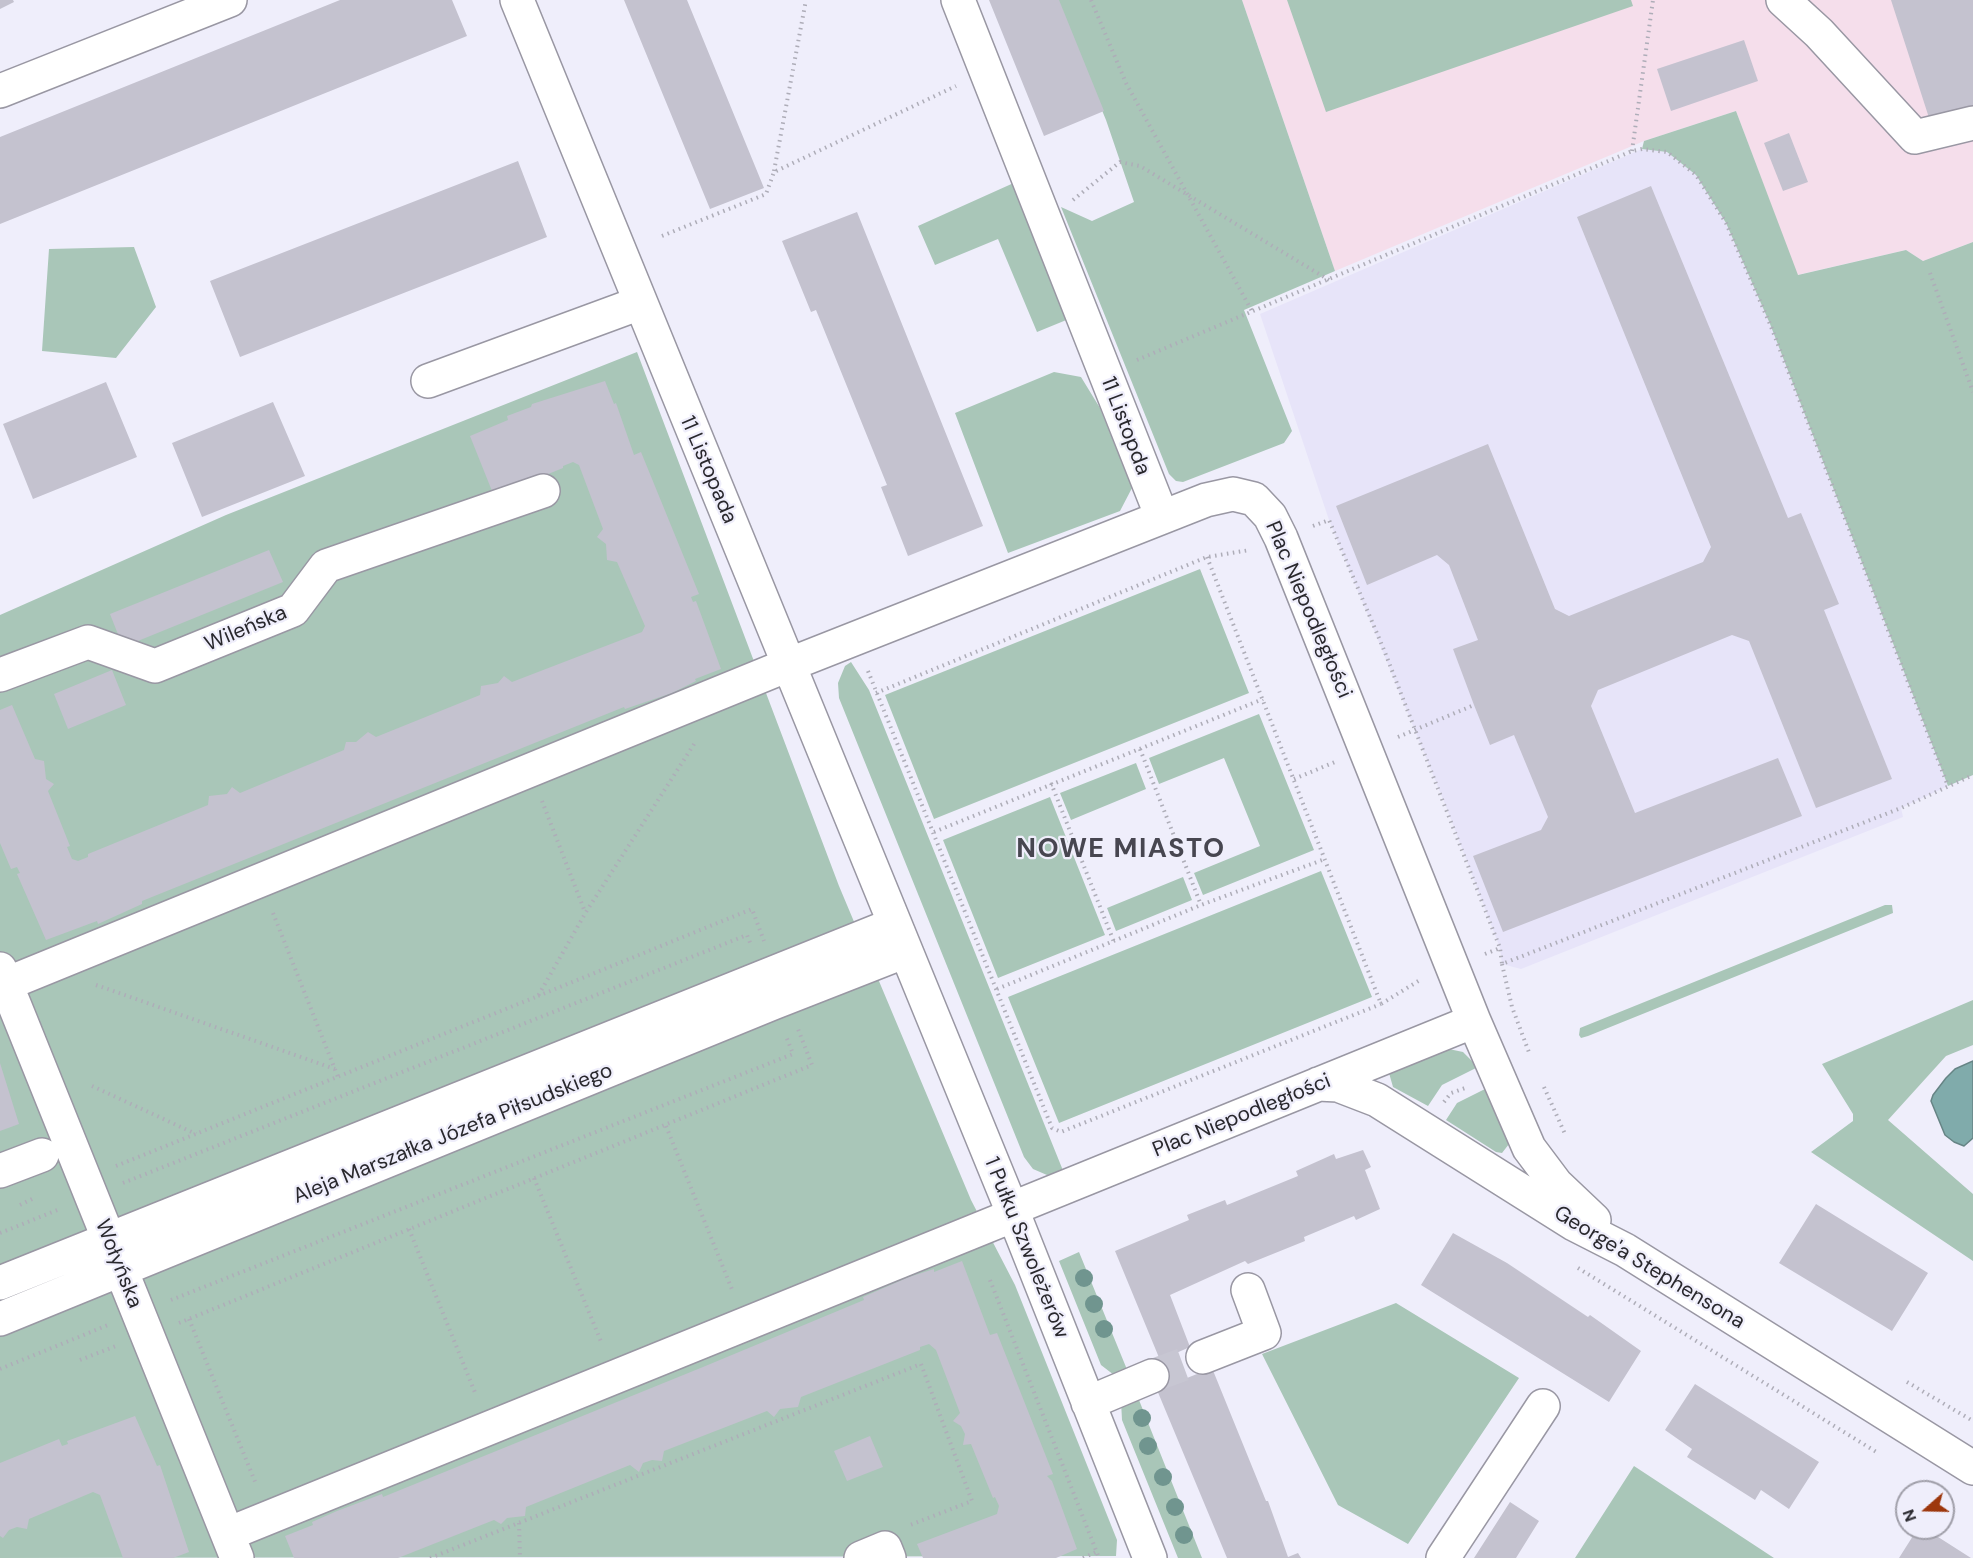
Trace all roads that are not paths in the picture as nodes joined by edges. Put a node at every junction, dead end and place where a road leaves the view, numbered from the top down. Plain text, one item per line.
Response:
1 (230, 0) edge
2 (517, 0) edge
3 (958, 0) edge
4 (1783, 0) edge
5 (0, 90) edge
6 (1973, 123) edge
7 (640, 303) junction
8 (428, 381) dead end
9 (543, 491) dead end
10 (1162, 518) junction
11 (788, 665) junction
12 (0, 675) edge
13 (901, 938) junction
14 (3, 977) edge
15 (1474, 1021) junction
16 (1318, 1084) junction
17 (42, 1155) dead end
18 (0, 1171) edge
19 (1012, 1212) junction
20 (108, 1239) junction
21 (1625, 1250) junction
22 (121, 1270) junction
23 (0, 1283) edge
24 (1248, 1290) dead end
25 (0, 1319) edge
26 (1203, 1357) tunnel mouth
27 (1152, 1376) tunnel mouth
28 (1088, 1403) junction
29 (1543, 1406) dead end
30 (1973, 1468) edge
31 (894, 1543) edge
32 (231, 1551) edge
33 (861, 1558) edge
34 (1150, 1558) edge
35 (1443, 1558) edge

1 - 5 street
2 - 7 street, 11 Listopada
3 - 10 street, 11 Listopda
4 - 6 street
7 - 8 street
7 - 11 street, 11 Listopada
9 - 12 street, Wileńska
10 - 11 street, Plac Niepodległości
10 - 15 street, Plac Niepodległości
11 - 13 street, 11 Listopada
11 - 14 street
13 - 19 street, 1 Pułku Szwoleżerów
13 - 20 street, Aleja Marszałka Józefa Piłsudskiego
13 - 22 street, Aleja Marszałka Józefa Piłsudskiego
14 - 20 street, Wołyńska
15 - 16 street, Plac Niepodległości
15 - 21 street, Plac Niepodległości
16 - 19 street, Plac Niepodległości
16 - 21 street, George'a Stephensona
17 - 18 street
19 - 28 street, 1 Pułku Szwoleżerów
19 - 32 street
20 - 22 street, Wołyńska
20 - 23 street, Aleja Marszałka Józefa Piłsudskiego
21 - 30 street, George'a Stephensona
22 - 25 street, Aleja Marszałka Józefa Piłsudskiego
22 - 32 street, Wołyńska
24 - 26 street
27 - 28 street
28 - 34 street, 1 Pułku Szwoleżerów
29 - 35 street
31 - 33 street

